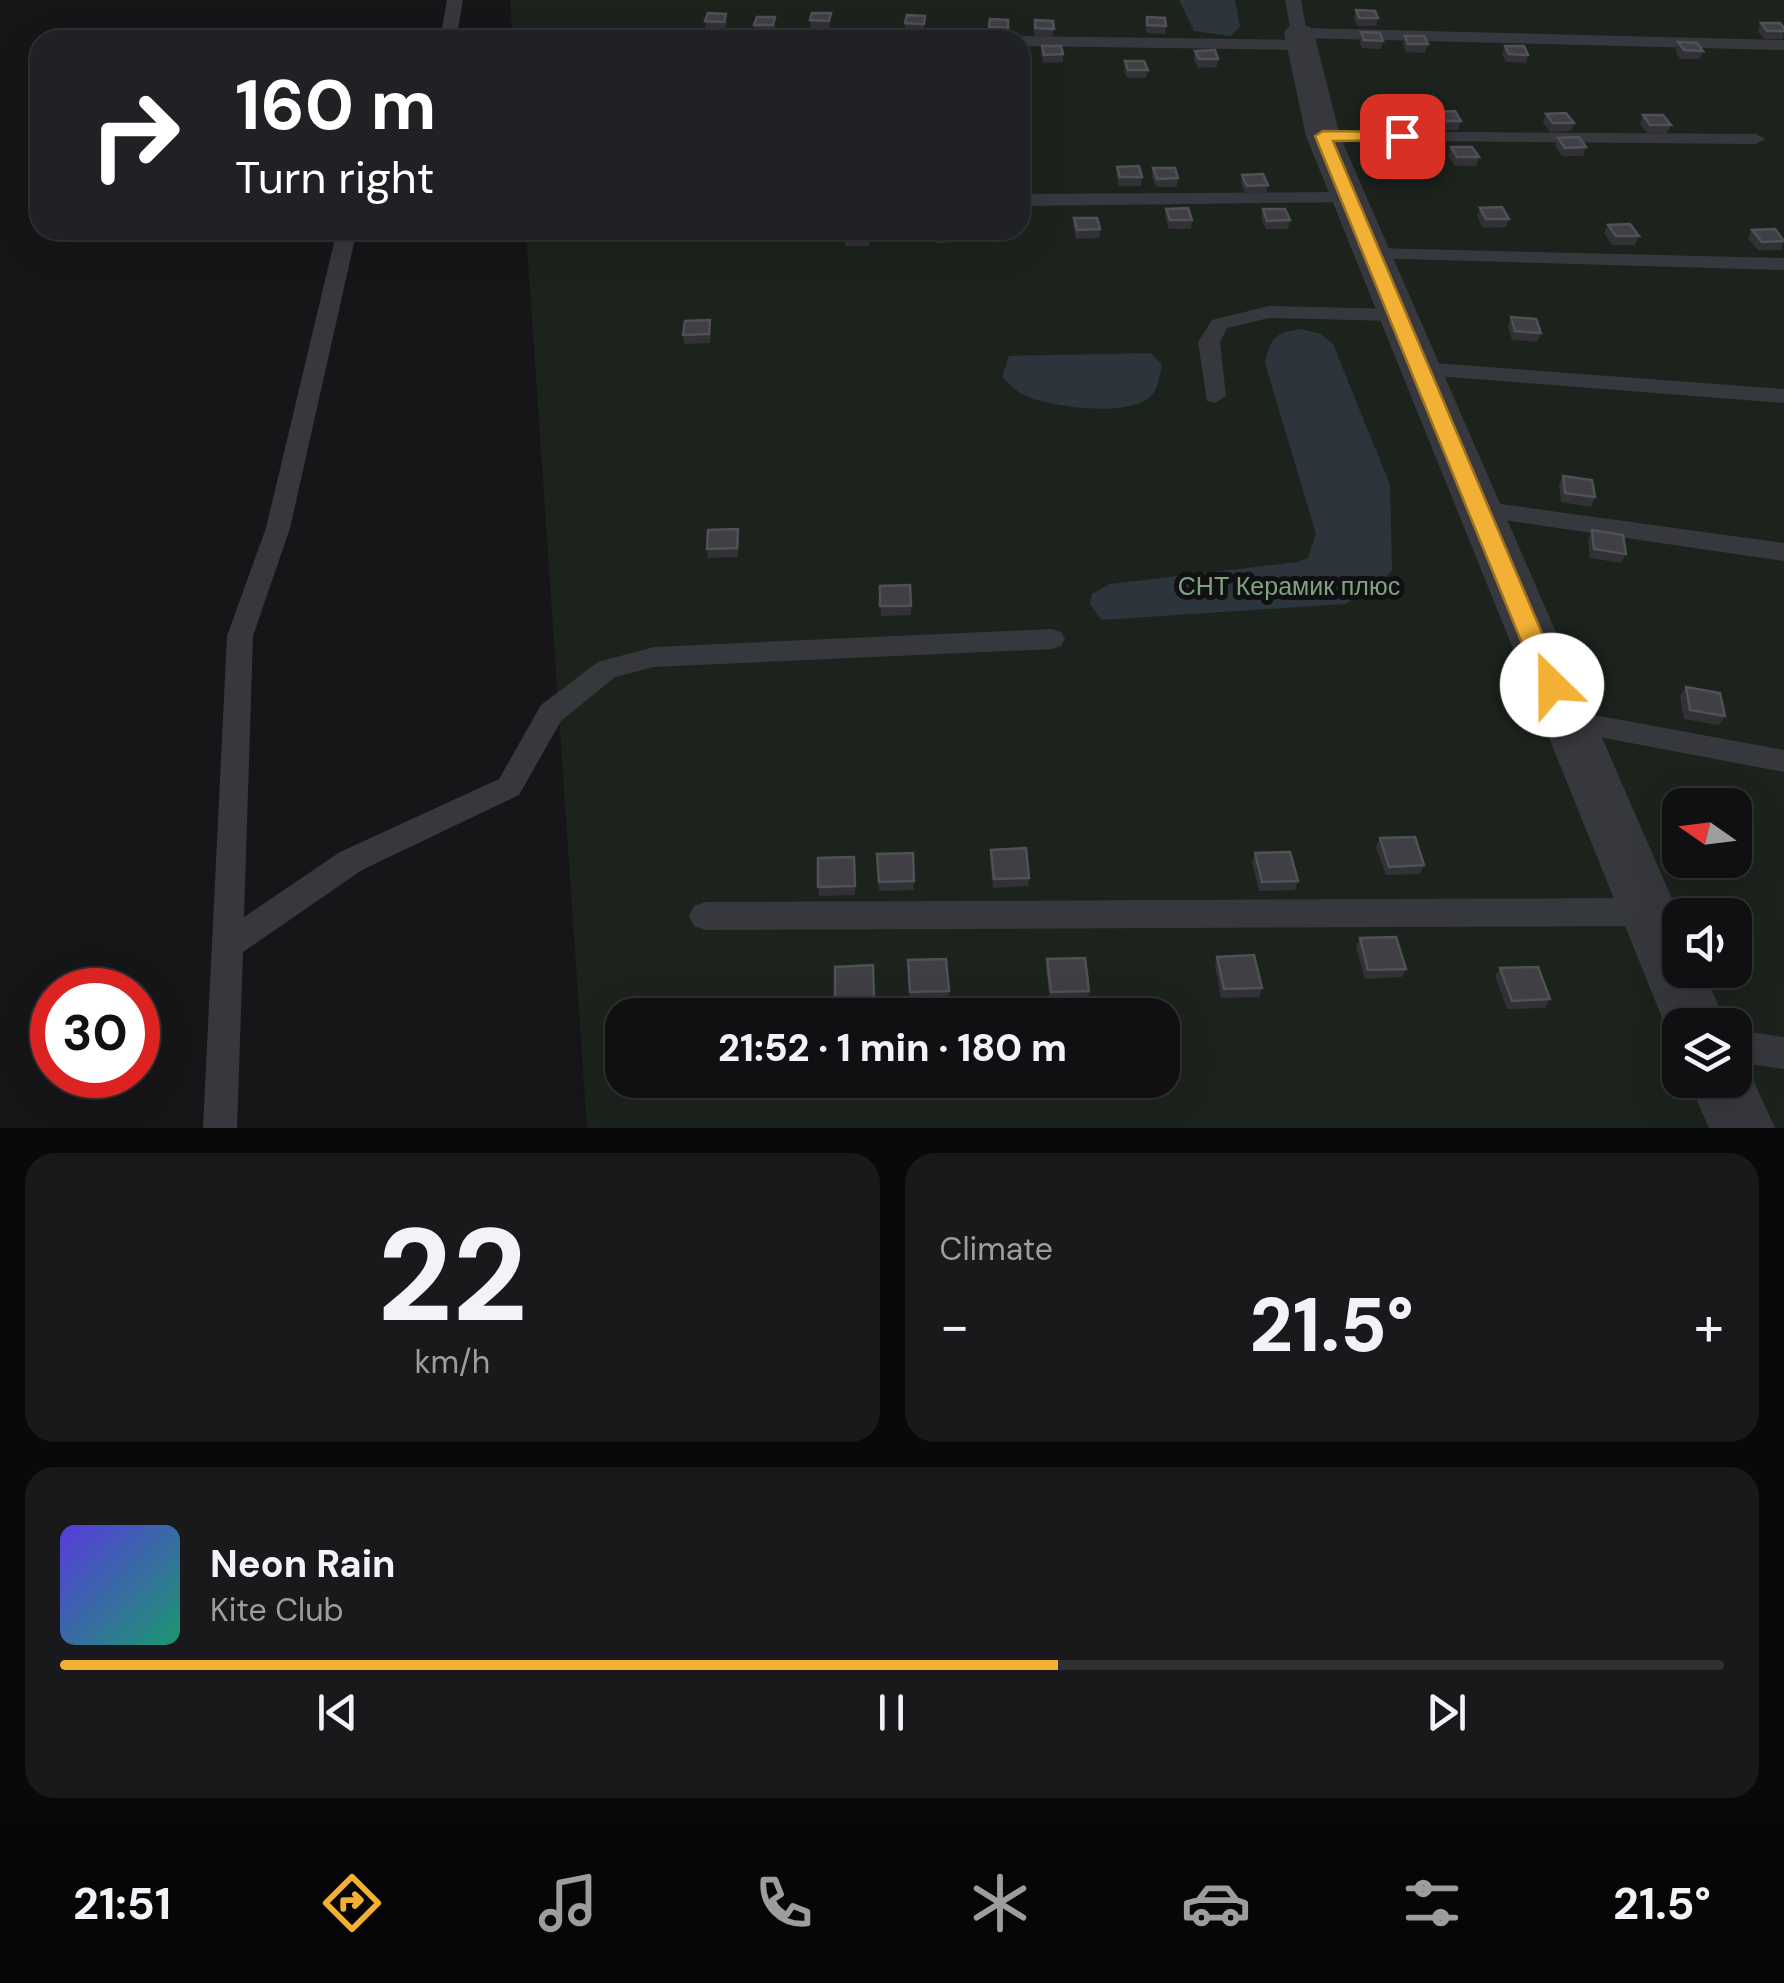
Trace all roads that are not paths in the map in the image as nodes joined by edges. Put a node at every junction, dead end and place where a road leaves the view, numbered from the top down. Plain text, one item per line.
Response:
1 (455, 0) edge
2 (1298, 26) edge
3 (450, 30) edge
4 (1030, 39) edge
5 (1784, 44) edge
6 (1323, 136) junction
7 (1756, 139) dead end
8 (1350, 198) junction
9 (1030, 200) edge
10 (345, 240) edge
11 (1372, 254) junction
12 (1784, 264) edge
13 (1398, 314) junction
14 (1420, 370) junction
15 (1216, 396) dead end
16 (1784, 396) edge
17 (1478, 509) junction
18 (1784, 552) edge
19 (1052, 640) dead end
20 (1566, 721) junction
21 (1784, 761) edge
22 (1647, 912) junction
23 (705, 916) dead end
24 (228, 945) junction
25 (1689, 1008) edge
26 (1752, 1048) edge
27 (1784, 1052) edge
28 (1728, 1098) edge
29 (220, 1128) edge
30 (1742, 1128) edge

1 - 3 lane
2 - 4 lane
2 - 5 lane
2 - 6 street
6 - 7 lane
6 - 8 street
8 - 9 lane
8 - 11 street
10 - 24 lane
11 - 12 lane
11 - 13 street
13 - 14 street
13 - 15 lane
14 - 16 lane
14 - 17 street
17 - 18 lane
17 - 20 street
19 - 24 lane
20 - 21 lane
20 - 22 street
22 - 23 lane
22 - 25 street
24 - 29 lane
26 - 27 lane
28 - 30 street

